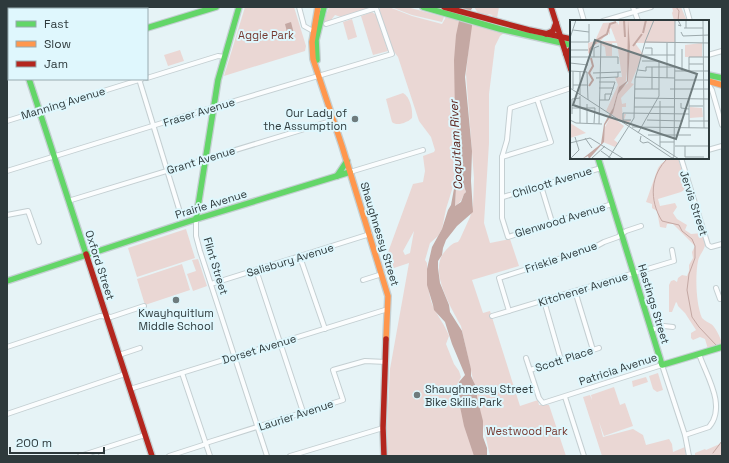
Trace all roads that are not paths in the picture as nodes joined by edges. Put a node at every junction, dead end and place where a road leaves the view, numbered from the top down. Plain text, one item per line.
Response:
1 (216, 7) edge
2 (239, 7) edge
3 (299, 7) edge
4 (318, 7) edge
5 (324, 7) edge
6 (423, 7) edge
7 (444, 7) edge
8 (551, 7) edge
9 (580, 7) edge
10 (651, 7) edge
11 (686, 7) edge
12 (634, 9) edge
13 (7, 13) edge
14 (453, 13) junction
15 (584, 20) edge
16 (606, 20) edge
17 (638, 20) edge
18 (690, 20) edge
19 (8, 21) edge
20 (488, 22) junction
21 (556, 23) junction
22 (326, 24) dead end
23 (148, 28) edge
24 (313, 31) junction
25 (545, 34) junction
26 (561, 37) junction
27 (570, 39) edge
28 (563, 43) junction
29 (570, 45) edge
30 (570, 50) edge
31 (722, 51) edge
32 (566, 54) junction
33 (709, 55) edge
34 (225, 57) junction
35 (570, 67) edge
36 (709, 74) edge
37 (320, 75) junction
38 (148, 78) edge
39 (722, 78) edge
40 (29, 80) edge
41 (137, 80) edge
42 (140, 80) edge
43 (709, 81) edge
44 (720, 84) edge
45 (709, 86) edge
46 (570, 88) edge
47 (712, 90) junction
48 (537, 99) junction
49 (214, 107) junction
50 (39, 110) junction
51 (334, 120) junction
52 (7, 121) edge
53 (154, 125) junction
54 (722, 125) edge
55 (722, 146) edge
56 (423, 150) dead end
57 (709, 150) edge
58 (54, 156) junction
59 (502, 157) junction
60 (206, 158) junction
61 (598, 159) edge
62 (682, 159) edge
63 (347, 161) junction
64 (601, 168) junction
65 (167, 170) junction
66 (7, 171) edge
67 (350, 172) junction
68 (337, 177) junction
69 (541, 186) junction
70 (503, 197) junction
71 (68, 201) junction
72 (612, 204) junction
73 (180, 209) dead end
74 (7, 215) edge
75 (196, 219) junction
76 (552, 222) junction
77 (641, 226) dead end
78 (370, 234) junction
79 (622, 234) junction
80 (39, 242) dead end
81 (722, 244) edge
82 (672, 250) dead end
83 (86, 255) junction
84 (300, 257) junction
85 (256, 270) junction
86 (634, 273) junction
87 (382, 274) junction
88 (363, 280) dead end
89 (7, 281) edge
90 (211, 284) junction
91 (716, 288) dead end
92 (574, 291) junction
93 (722, 298) edge
94 (544, 300) junction
95 (144, 306) dead end
96 (388, 309) junction
97 (509, 311) junction
98 (106, 316) junction
99 (492, 316) dead end
100 (673, 327) dead end
101 (325, 328) junction
102 (651, 330) junction
103 (280, 343) junction
104 (7, 347) edge
105 (722, 347) edge
106 (140, 348) dead end
107 (599, 348) dead end
108 (593, 350) junction
109 (699, 354) junction
110 (119, 355) junction
111 (234, 357) junction
112 (526, 358) dead end
113 (561, 360) junction
114 (386, 362) junction
115 (662, 366) junction
116 (530, 370) junction
117 (182, 373) junction
118 (125, 374) junction
119 (130, 389) junction
120 (565, 397) junction
121 (303, 412) junction
122 (7, 414) edge
123 (258, 427) junction
124 (383, 428) junction
125 (145, 435) junction
126 (684, 435) junction
127 (206, 444) junction
128 (100, 450) junction
129 (80, 456) edge
130 (102, 456) edge
131 (152, 456) edge
132 (170, 456) edge
133 (210, 456) edge
134 (267, 456) edge
135 (290, 456) edge
136 (384, 456) edge
137 (584, 456) edge
138 (689, 456) edge

1 - 23 main road
2 - 34 main road, Flint Street
3 - 24 street
4 - 24 main road, Shaughnessy Street
5 - 37 main road, Shaughnessy Street
6 - 14 main road
7 - 14 main road
8 - 21 main road
9 - 15 street
10 - 12 street
11 - 18 street
12 - 16 street
12 - 17 street
13 - 19 main road
14 - 20 main road
20 - 25 main road
20 - 28 main road
21 - 25 main road
21 - 26 main road
22 - 37 street, Fraser Avenue
24 - 37 main road, Shaughnessy Street
25 - 26 main road
26 - 27 main road
26 - 28 main road
28 - 29 main road
28 - 32 main road
30 - 32 main road
31 - 33 street
32 - 35 main road
34 - 38 street
34 - 49 main road, Flint Street
36 - 39 main road
37 - 49 street, Fraser Avenue
37 - 51 main road, Shaughnessy Street
40 - 50 main road, Oxford Street
41 - 50 street, Manning Avenue
42 - 53 street
43 - 44 main road
44 - 47 street
45 - 47 street
46 - 48 street
47 - 54 street
48 - 59 street
48 - 59 street
49 - 53 street, Fraser Avenue
49 - 60 main road, Flint Street
50 - 52 street, Manning Avenue
50 - 58 main road, Oxford Street
51 - 60 street, Grant Avenue
51 - 63 main road, Shaughnessy Street
53 - 58 street, Fraser Avenue
53 - 65 street
55 - 57 street
56 - 67 street, Prairie Avenue
58 - 66 street, Fraser Avenue
58 - 71 main road, Oxford Street
59 - 70 street
60 - 65 street, Grant Avenue
60 - 75 main road, Flint Street
61 - 64 main road, Hastings Street
62 - 81 street, Jervis Street
63 - 67 main road, Shaughnessy Street
63 - 68 main road
64 - 69 street, Chilcott Avenue
64 - 72 main road, Hastings Street
65 - 71 street, Grant Avenue
65 - 73 street
67 - 68 main road, Prairie Avenue
67 - 78 main road, Shaughnessy Street
68 - 75 main road, Prairie Avenue
69 - 70 street, Chilcott Avenue
69 - 76 street
70 - 76 street, Glenwood Avenue
71 - 83 main road, Oxford Street
72 - 76 street, Glenwood Avenue
72 - 79 main road, Hastings Street
74 - 80 street
75 - 83 main road, Prairie Avenue
75 - 90 street, Flint Street
77 - 79 street, Friskie Avenue
78 - 84 street, Salisbury Avenue
78 - 87 main road, Shaughnessy Street
79 - 86 main road, Hastings Street
79 - 97 street, Friskie Avenue
82 - 86 street, Kitchener Avenue
83 - 89 main road, Prairie Avenue
83 - 98 main road, Oxford Street
84 - 85 street, Salisbury Avenue
84 - 101 street
85 - 90 street, Salisbury Avenue
85 - 103 street
86 - 92 street, Kitchener Avenue
86 - 102 main road, Hastings Street
87 - 88 street
87 - 96 main road, Shaughnessy Street
90 - 111 street, Flint Street
91 - 93 street
92 - 94 street, Kitchener Avenue
92 - 108 street
94 - 97 street, Kitchener Avenue
94 - 113 street
95 - 98 street
96 - 101 street, Dorset Avenue
96 - 114 main road, Shaughnessy Street
97 - 99 street, Kitchener Avenue
98 - 104 street
98 - 110 main road, Oxford Street
100 - 102 street
101 - 103 street, Dorset Avenue
102 - 115 main road, Hastings Street
103 - 111 street, Dorset Avenue
103 - 121 street
105 - 109 main road, Patricia Avenue
106 - 110 street
107 - 108 street, Scott Place
108 - 113 street, Scott Place
109 - 115 main road, Patricia Avenue
109 - 126 street
110 - 118 main road, Oxford Street
111 - 117 street, Dorset Avenue
111 - 123 street, Flint Street
112 - 116 street
113 - 116 street, Scott Place
114 - 121 street, Laurier Avenue
114 - 124 main road, Shaughnessy Street
115 - 120 street, Patricia Avenue
115 - 126 street, Hastings Street
116 - 120 street, Patricia Avenue
117 - 119 street, Dorset Avenue
117 - 127 street
118 - 119 main road, Oxford Street
118 - 122 street
119 - 125 main road, Oxford Street
120 - 137 street
121 - 123 street, Laurier Avenue
123 - 127 street, Laurier Avenue
123 - 134 street, Flint Street
124 - 135 street
124 - 136 main road, Shaughnessy Street
125 - 128 street
125 - 131 main road, Oxford Street
126 - 138 street, Hastings Street
127 - 132 street, Laurier Avenue
127 - 133 street
128 - 129 street
128 - 130 street

